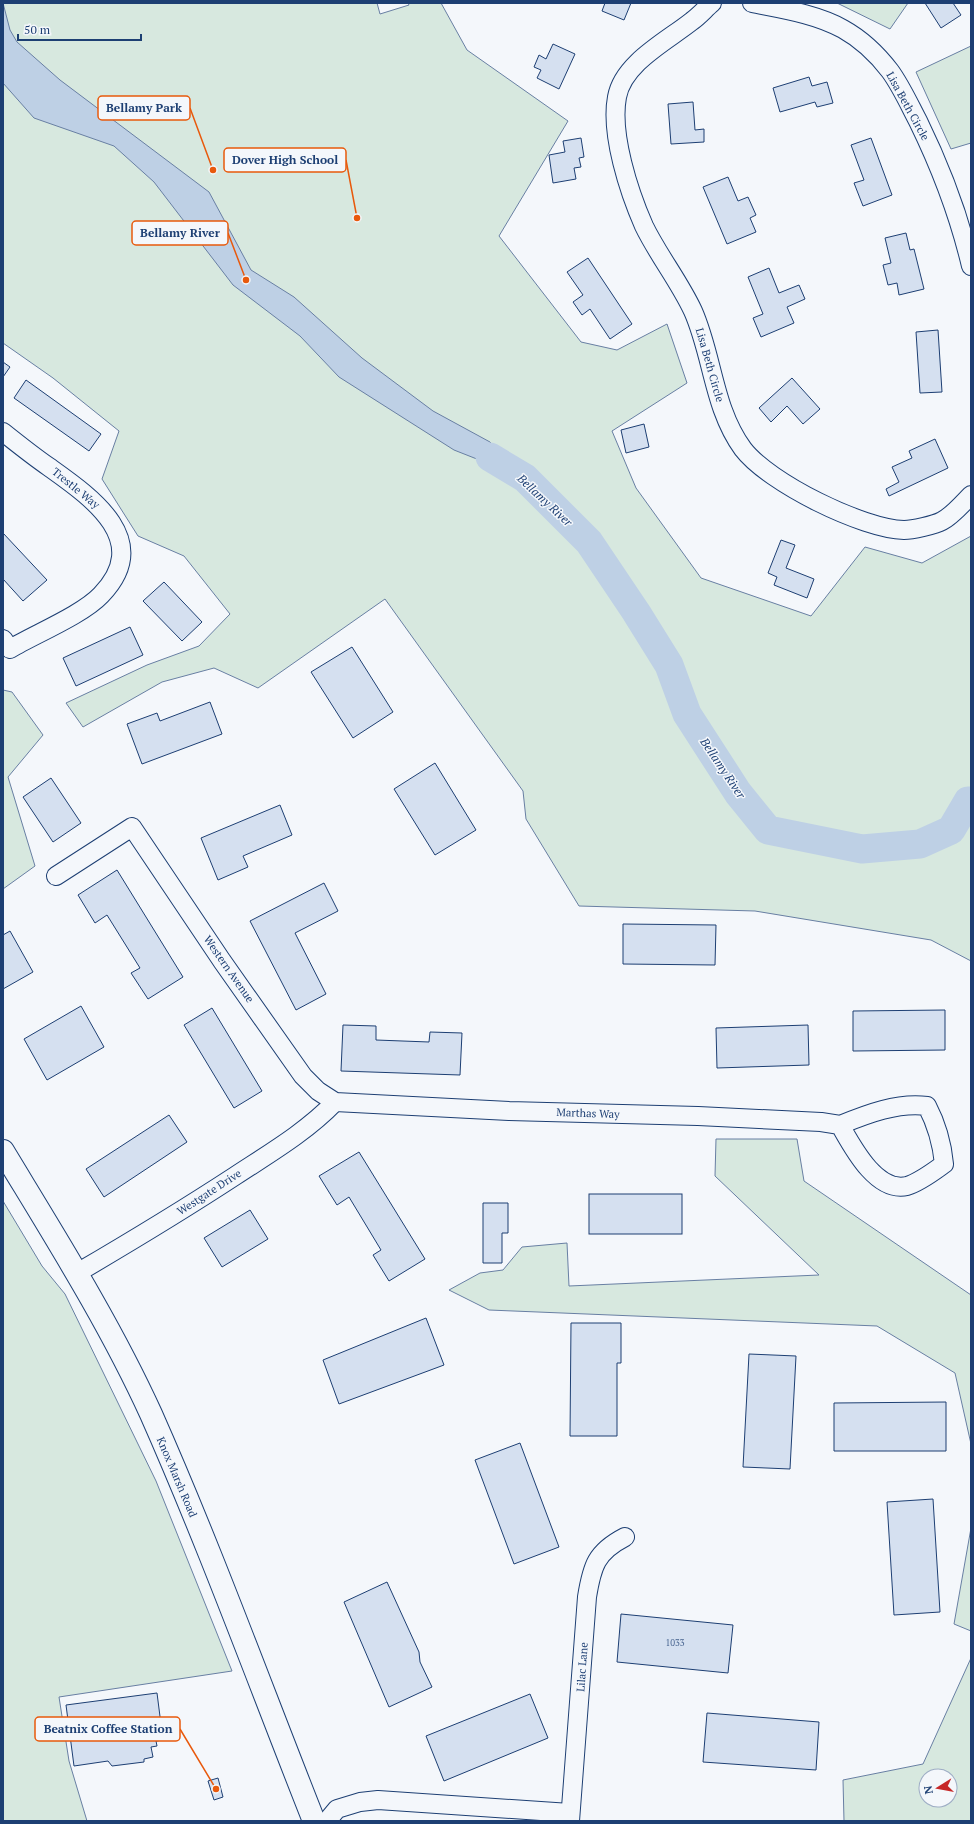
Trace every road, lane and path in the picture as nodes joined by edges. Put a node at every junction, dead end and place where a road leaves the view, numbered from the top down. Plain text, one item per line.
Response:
1 (712, 3) edge
2 (752, 3) edge
3 (971, 266) edge
4 (3, 432) edge
5 (971, 495) edge
6 (6, 644) edge
7 (56, 876) dead end
8 (335, 1102) junction
9 (840, 1125) junction
10 (3, 1151) edge
11 (77, 1273) junction
12 (625, 1537) dead end
13 (570, 1817) edge
14 (314, 1821) edge
15 (327, 1821) edge

1 - 5 street, Lisa Beth Circle
2 - 3 street, Lisa Beth Circle
4 - 6 street, Trestle Way
7 - 8 street, Western Avenue
8 - 9 street, Marthas Way
8 - 11 street, Westgate Drive
9 - 9 street, Marthas Way
10 - 11 main road, Knox Marsh Road
11 - 14 main road, Knox Marsh Road
12 - 13 street, Lilac Lane
13 - 15 street, Lilac Lane

